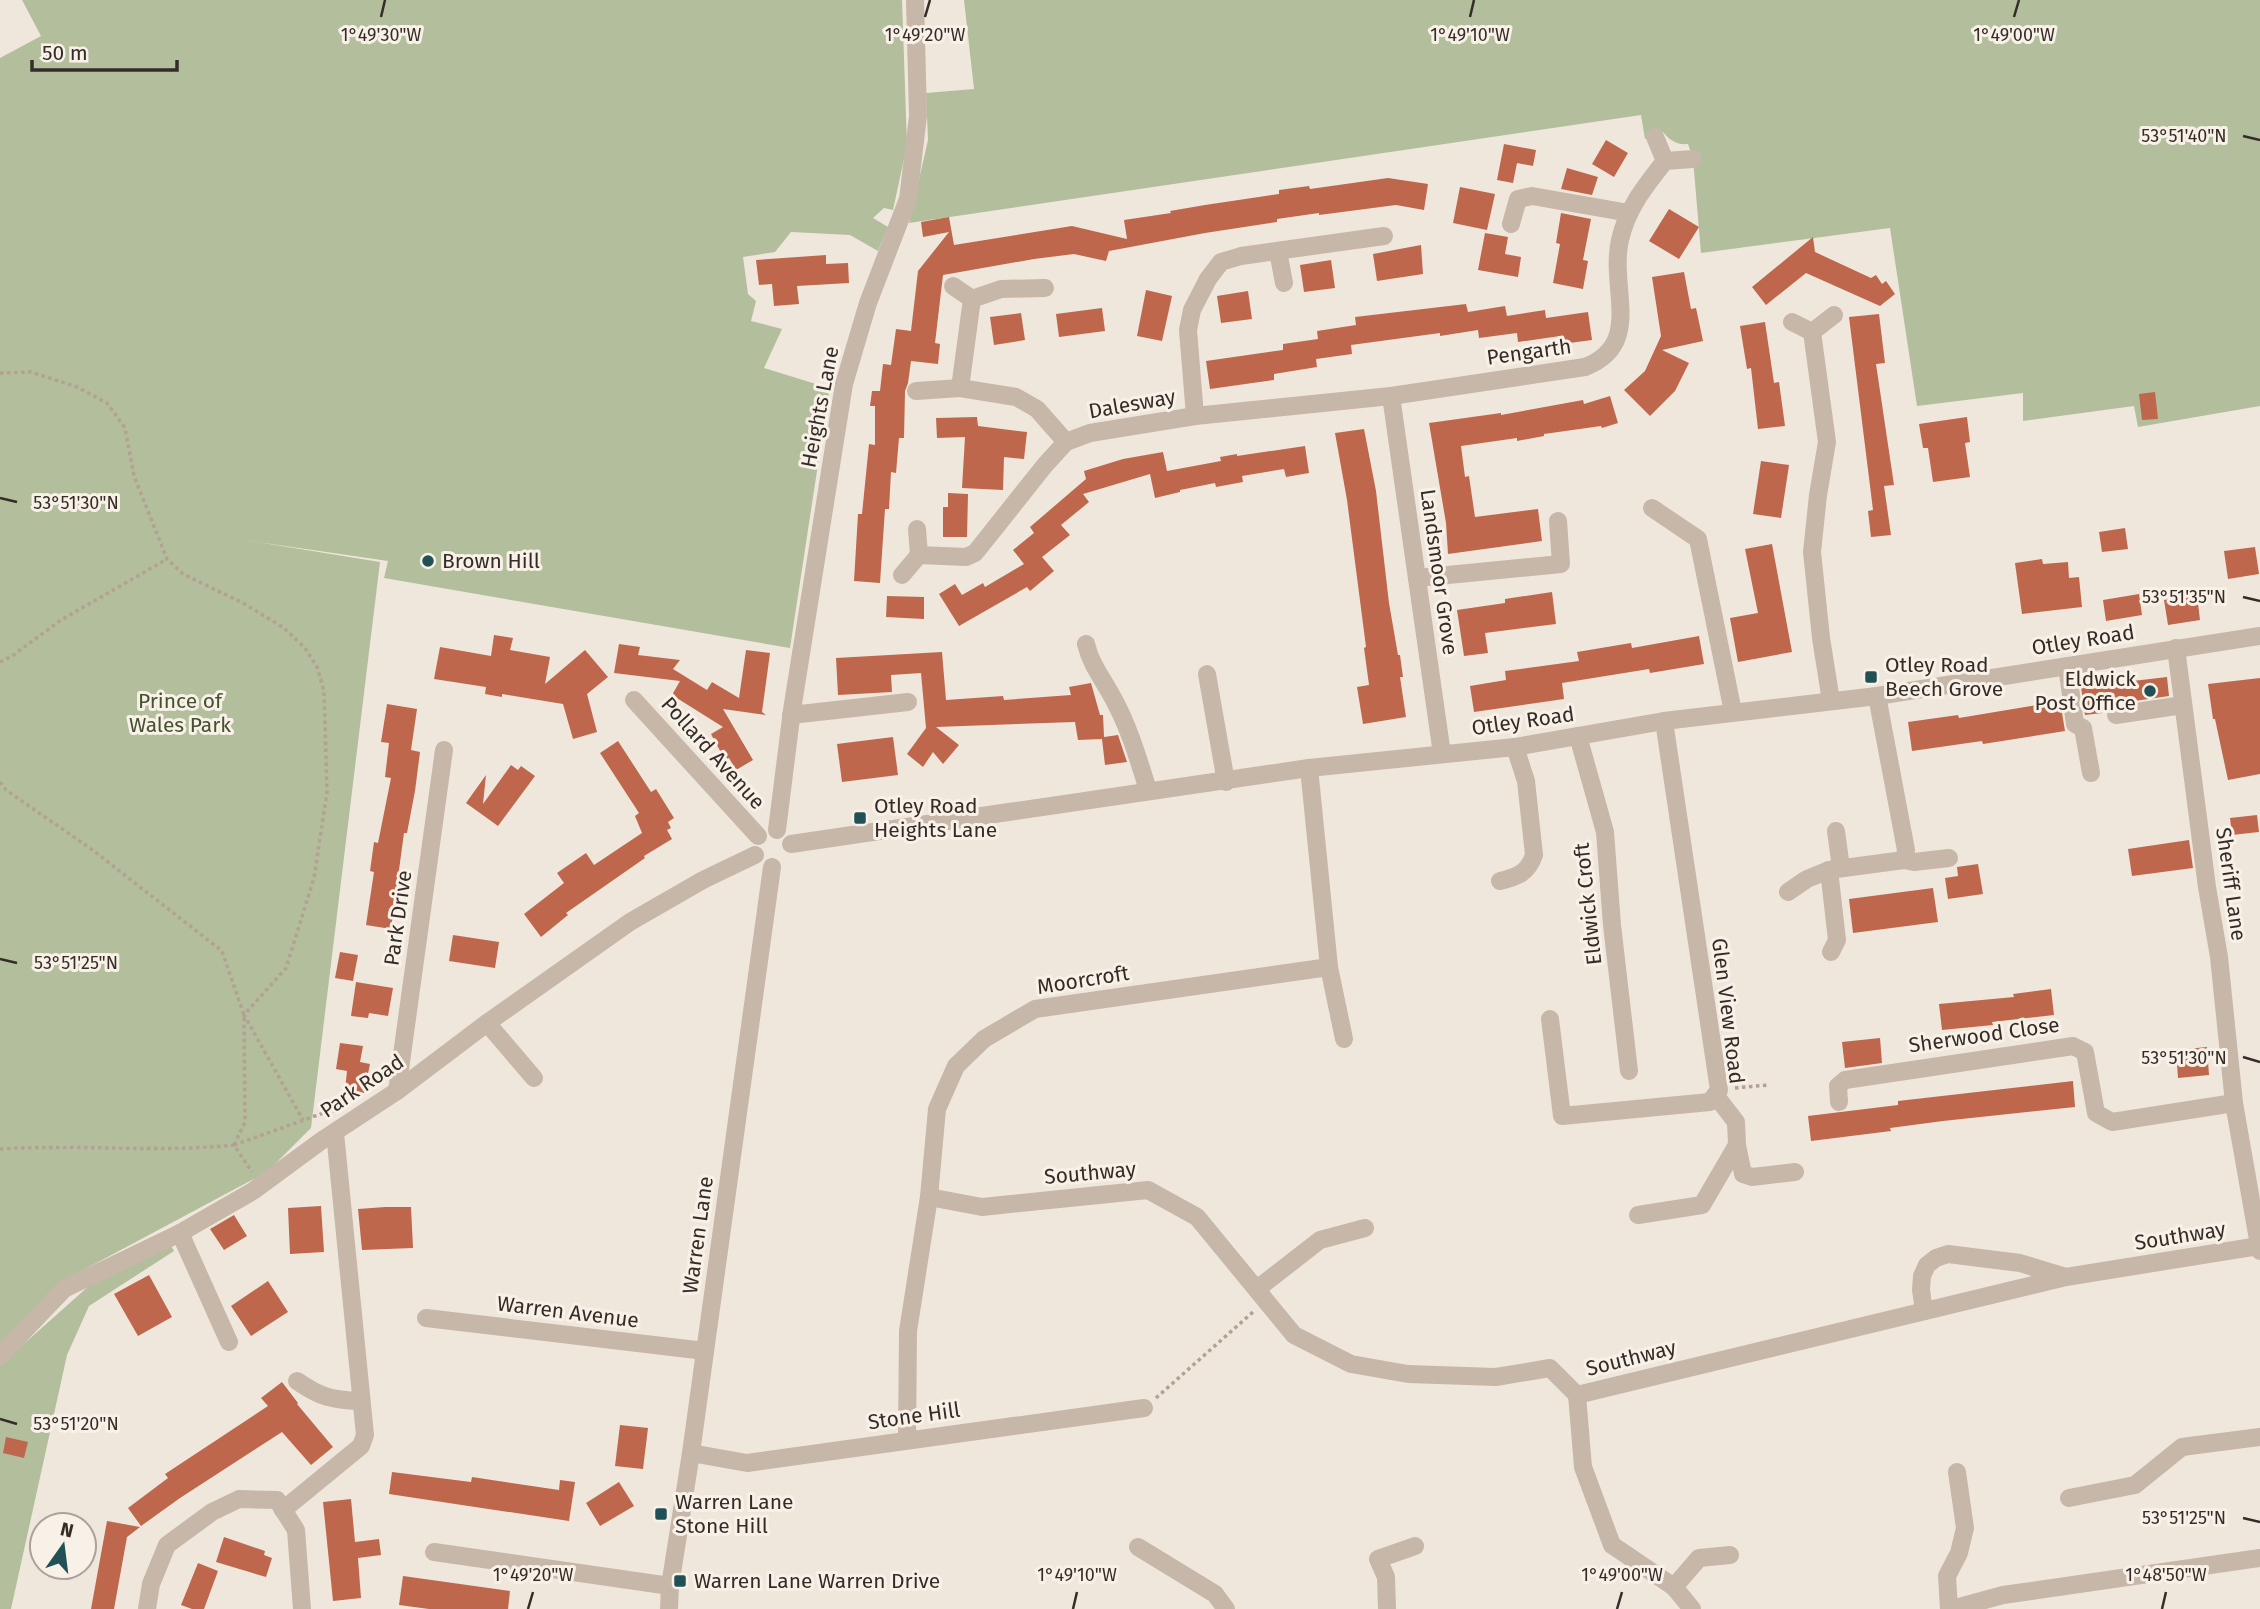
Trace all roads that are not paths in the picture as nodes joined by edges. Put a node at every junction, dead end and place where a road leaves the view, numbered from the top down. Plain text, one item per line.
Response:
1 (915, 0) edge
2 (1655, 137) dead end
3 (1693, 159) dead end
4 (1665, 161) junction
5 (1629, 213) junction
6 (1511, 224) dead end
7 (1384, 236) dead end
8 (1278, 251) junction
9 (1284, 282) dead end
10 (953, 286) dead end
11 (1045, 288) dead end
12 (972, 299) junction
13 (1834, 315) dead end
14 (1792, 322) dead end
15 (1812, 332) junction
16 (960, 388) junction
17 (916, 391) dead end
18 (1391, 396) junction
19 (1195, 416) junction
20 (1066, 442) junction
21 (1652, 508) dead end
22 (1558, 521) dead end
23 (917, 529) dead end
24 (919, 555) junction
25 (902, 575) dead end
26 (1417, 578) junction
27 (2260, 636) edge
28 (1086, 644) dead end
29 (2176, 648) junction
30 (2067, 666) junction
31 (1207, 674) dead end
32 (1877, 696) junction
33 (634, 700) dead end
34 (1831, 701) junction
35 (908, 702) dead end
36 (2183, 705) junction
37 (1733, 712) junction
38 (791, 715) junction
39 (2116, 715) dead end
40 (1664, 721) junction
41 (1578, 736) junction
42 (1514, 747) junction
43 (444, 750) dead end
44 (1442, 754) junction
45 (1309, 768) junction
46 (2091, 773) dead end
47 (1226, 782) junction
48 (1148, 790) junction
49 (777, 830) junction
50 (1836, 831) dead end
51 (758, 836) junction
52 (791, 844) junction
53 (755, 855) junction
54 (1949, 858) dead end
55 (1903, 860) junction
56 (772, 867) junction
57 (1835, 869) junction
58 (1500, 881) dead end
59 (1788, 892) dead end
60 (1831, 952) dead end
61 (1329, 967) junction
62 (1550, 1019) dead end
63 (487, 1023) junction
64 (1344, 1039) dead end
65 (1629, 1071) dead end
66 (534, 1078) dead end
67 (397, 1091) junction
68 (1717, 1093) junction
69 (1839, 1102) dead end
70 (2234, 1103) junction
71 (335, 1133) junction
72 (1737, 1145) junction
73 (1795, 1172) dead end
74 (929, 1197) junction
75 (1638, 1215) dead end
76 (1365, 1228) dead end
77 (180, 1233) junction
78 (2260, 1249) edge
79 (2066, 1277) junction
80 (1262, 1295) junction
81 (1924, 1311) junction
82 (426, 1318) dead end
83 (229, 1342) dead end
84 (705, 1351) junction
85 (0, 1356) edge
86 (297, 1381) dead end
87 (1577, 1395) junction
88 (360, 1401) junction
89 (1144, 1408) road end
90 (2260, 1437) edge
91 (906, 1440) junction
92 (691, 1453) junction
93 (1957, 1472) dead end
94 (2069, 1498) dead end
95 (283, 1510) junction
96 (1415, 1546) dead end
97 (1138, 1548) dead end
98 (434, 1552) dead end
99 (1730, 1555) dead end
100 (2260, 1558) edge
101 (670, 1586) junction
102 (1674, 1587) junction
103 (147, 1609) edge
104 (302, 1609) edge
105 (669, 1609) edge
106 (1226, 1609) edge
107 (1387, 1609) edge
108 (1692, 1609) edge
109 (1951, 1609) edge

1 - 38 street, Heights Lane
2 - 4 street
3 - 4 street
4 - 5 street, Pengarth
5 - 6 street
5 - 18 street, Pengarth
7 - 8 street
8 - 9 street
8 - 19 street
10 - 12 street
11 - 12 street
12 - 16 street
13 - 15 street
14 - 15 street
15 - 34 street
16 - 17 street
16 - 20 street
18 - 19 street, Dalesway
18 - 26 street, Landsmoor Grove
19 - 20 street, Dalesway
20 - 24 street, Dalesway
21 - 37 street
22 - 26 street
23 - 24 street
24 - 25 street
26 - 44 street, Landsmoor Grove
27 - 29 street, Otley Road
28 - 48 street
29 - 30 street, Otley Road
29 - 36 street, Sheriff Lane
30 - 32 street, Otley Road
30 - 46 street
31 - 47 street
32 - 34 street, Otley Road
32 - 55 street
33 - 51 street, Pollard Avenue
34 - 37 street, Otley Road
35 - 38 street
36 - 39 street
36 - 70 street, Sheriff Lane
37 - 40 street, Otley Road
38 - 49 street, Heights Lane
40 - 41 street, Otley Road
40 - 68 street, Glen View Road
41 - 42 street, Otley Road
41 - 65 street, Eldwick Croft
42 - 44 street, Otley Road
42 - 58 street
43 - 67 street, Park Drive
44 - 45 street, Otley Road
45 - 47 street, Otley Road
45 - 61 street
47 - 48 street, Otley Road
48 - 52 street, Otley Road
49 - 51 street
49 - 52 street
50 - 57 street
51 - 53 street
52 - 56 street
53 - 56 street
53 - 63 street, Park Road
54 - 55 street
55 - 57 street
56 - 84 street, Warren Lane
57 - 59 street
57 - 60 street
61 - 64 street
61 - 74 street, Moorcroft
62 - 68 street, Glen View Road
63 - 66 street
63 - 67 street, Park Road
67 - 71 street, Park Road
68 - 72 street
69 - 70 street, Sherwood Close
70 - 78 street, Sheriff Lane
71 - 77 street, Park Road
71 - 88 street
72 - 73 street
72 - 75 street
74 - 80 street, Southway
74 - 91 street, Moorcroft
76 - 80 street
77 - 83 street
77 - 85 street, Park Road
78 - 79 street, Southway
79 - 81 street, Southway
79 - 81 street, Southway
80 - 87 street, Southway
81 - 87 street, Southway
82 - 84 street, Warren Avenue
84 - 92 street, Warren Lane
86 - 88 street
87 - 102 street
88 - 95 street
89 - 91 street, Stone Hill
90 - 94 street
91 - 92 street, Stone Hill
92 - 101 street, Warren Lane
93 - 109 street
95 - 103 street
95 - 104 street
96 - 107 street
97 - 106 street
98 - 101 street
99 - 102 street
100 - 109 street
101 - 105 street, Warren Lane
102 - 108 street

